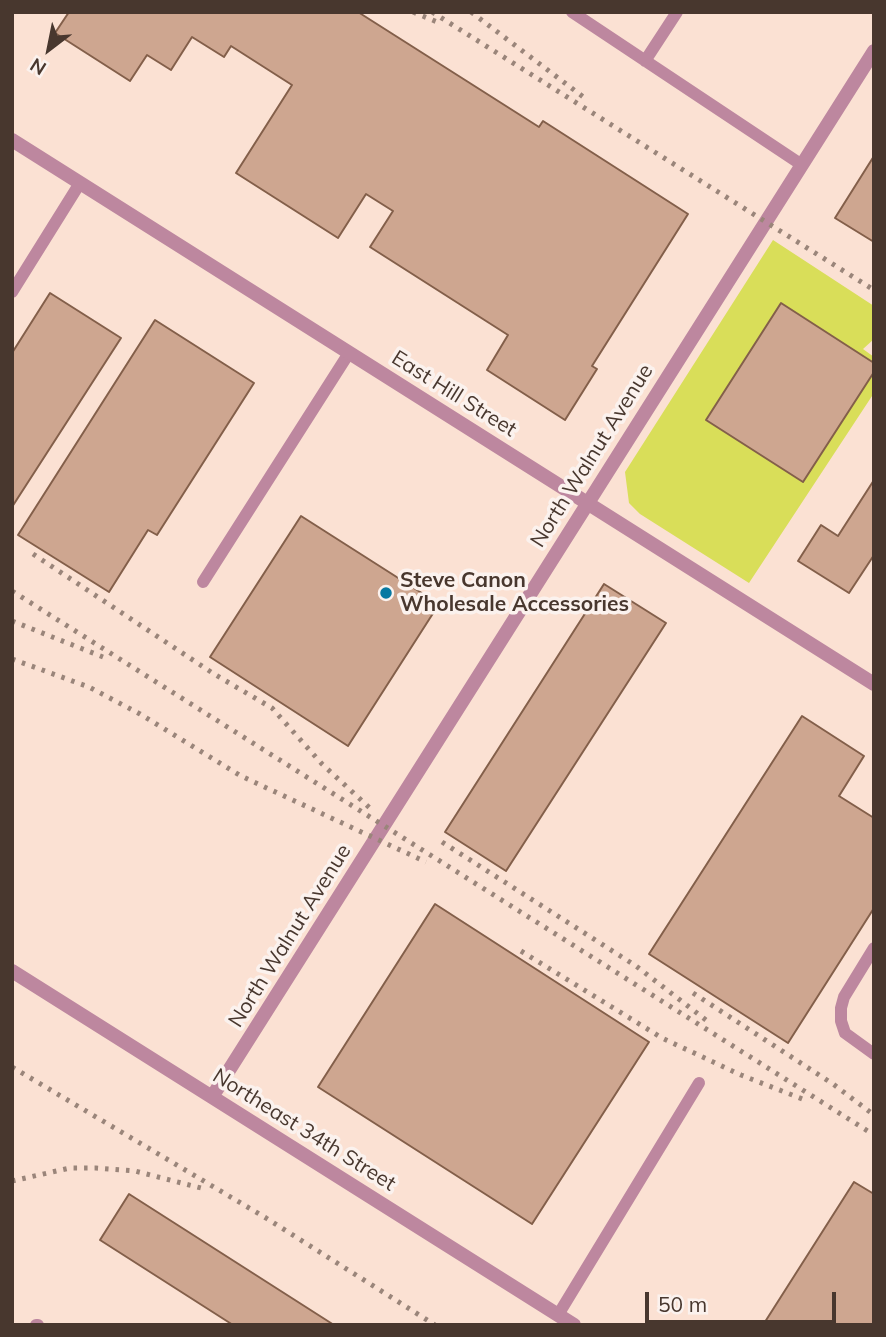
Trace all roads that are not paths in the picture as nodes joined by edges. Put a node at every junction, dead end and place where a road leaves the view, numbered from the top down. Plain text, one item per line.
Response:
1 (572, 12) edge
2 (677, 12) edge
3 (874, 51) edge
4 (645, 61) junction
5 (12, 140) edge
6 (802, 165) junction
7 (80, 183) junction
8 (12, 292) edge
9 (349, 353) junction
10 (588, 503) junction
11 (203, 582) dead end
12 (874, 684) edge
13 (874, 948) edge
14 (12, 971) edge
15 (874, 1054) edge
16 (699, 1083) dead end
17 (212, 1097) junction
18 (558, 1315) junction
19 (574, 1325) edge

1 - 4 lane
2 - 4 lane
3 - 6 street, North Walnut Avenue
4 - 6 lane
5 - 7 street, East Hill Street
6 - 10 street, North Walnut Avenue
7 - 8 lane
7 - 9 street, East Hill Street
9 - 10 street, East Hill Street
9 - 11 lane
10 - 12 street, East Hill Street
10 - 17 street, North Walnut Avenue
13 - 15 lane
14 - 17 street, Northeast 34th Street
16 - 18 lane
17 - 18 street, Northeast 34th Street
18 - 19 street, Northeast 34th Street

